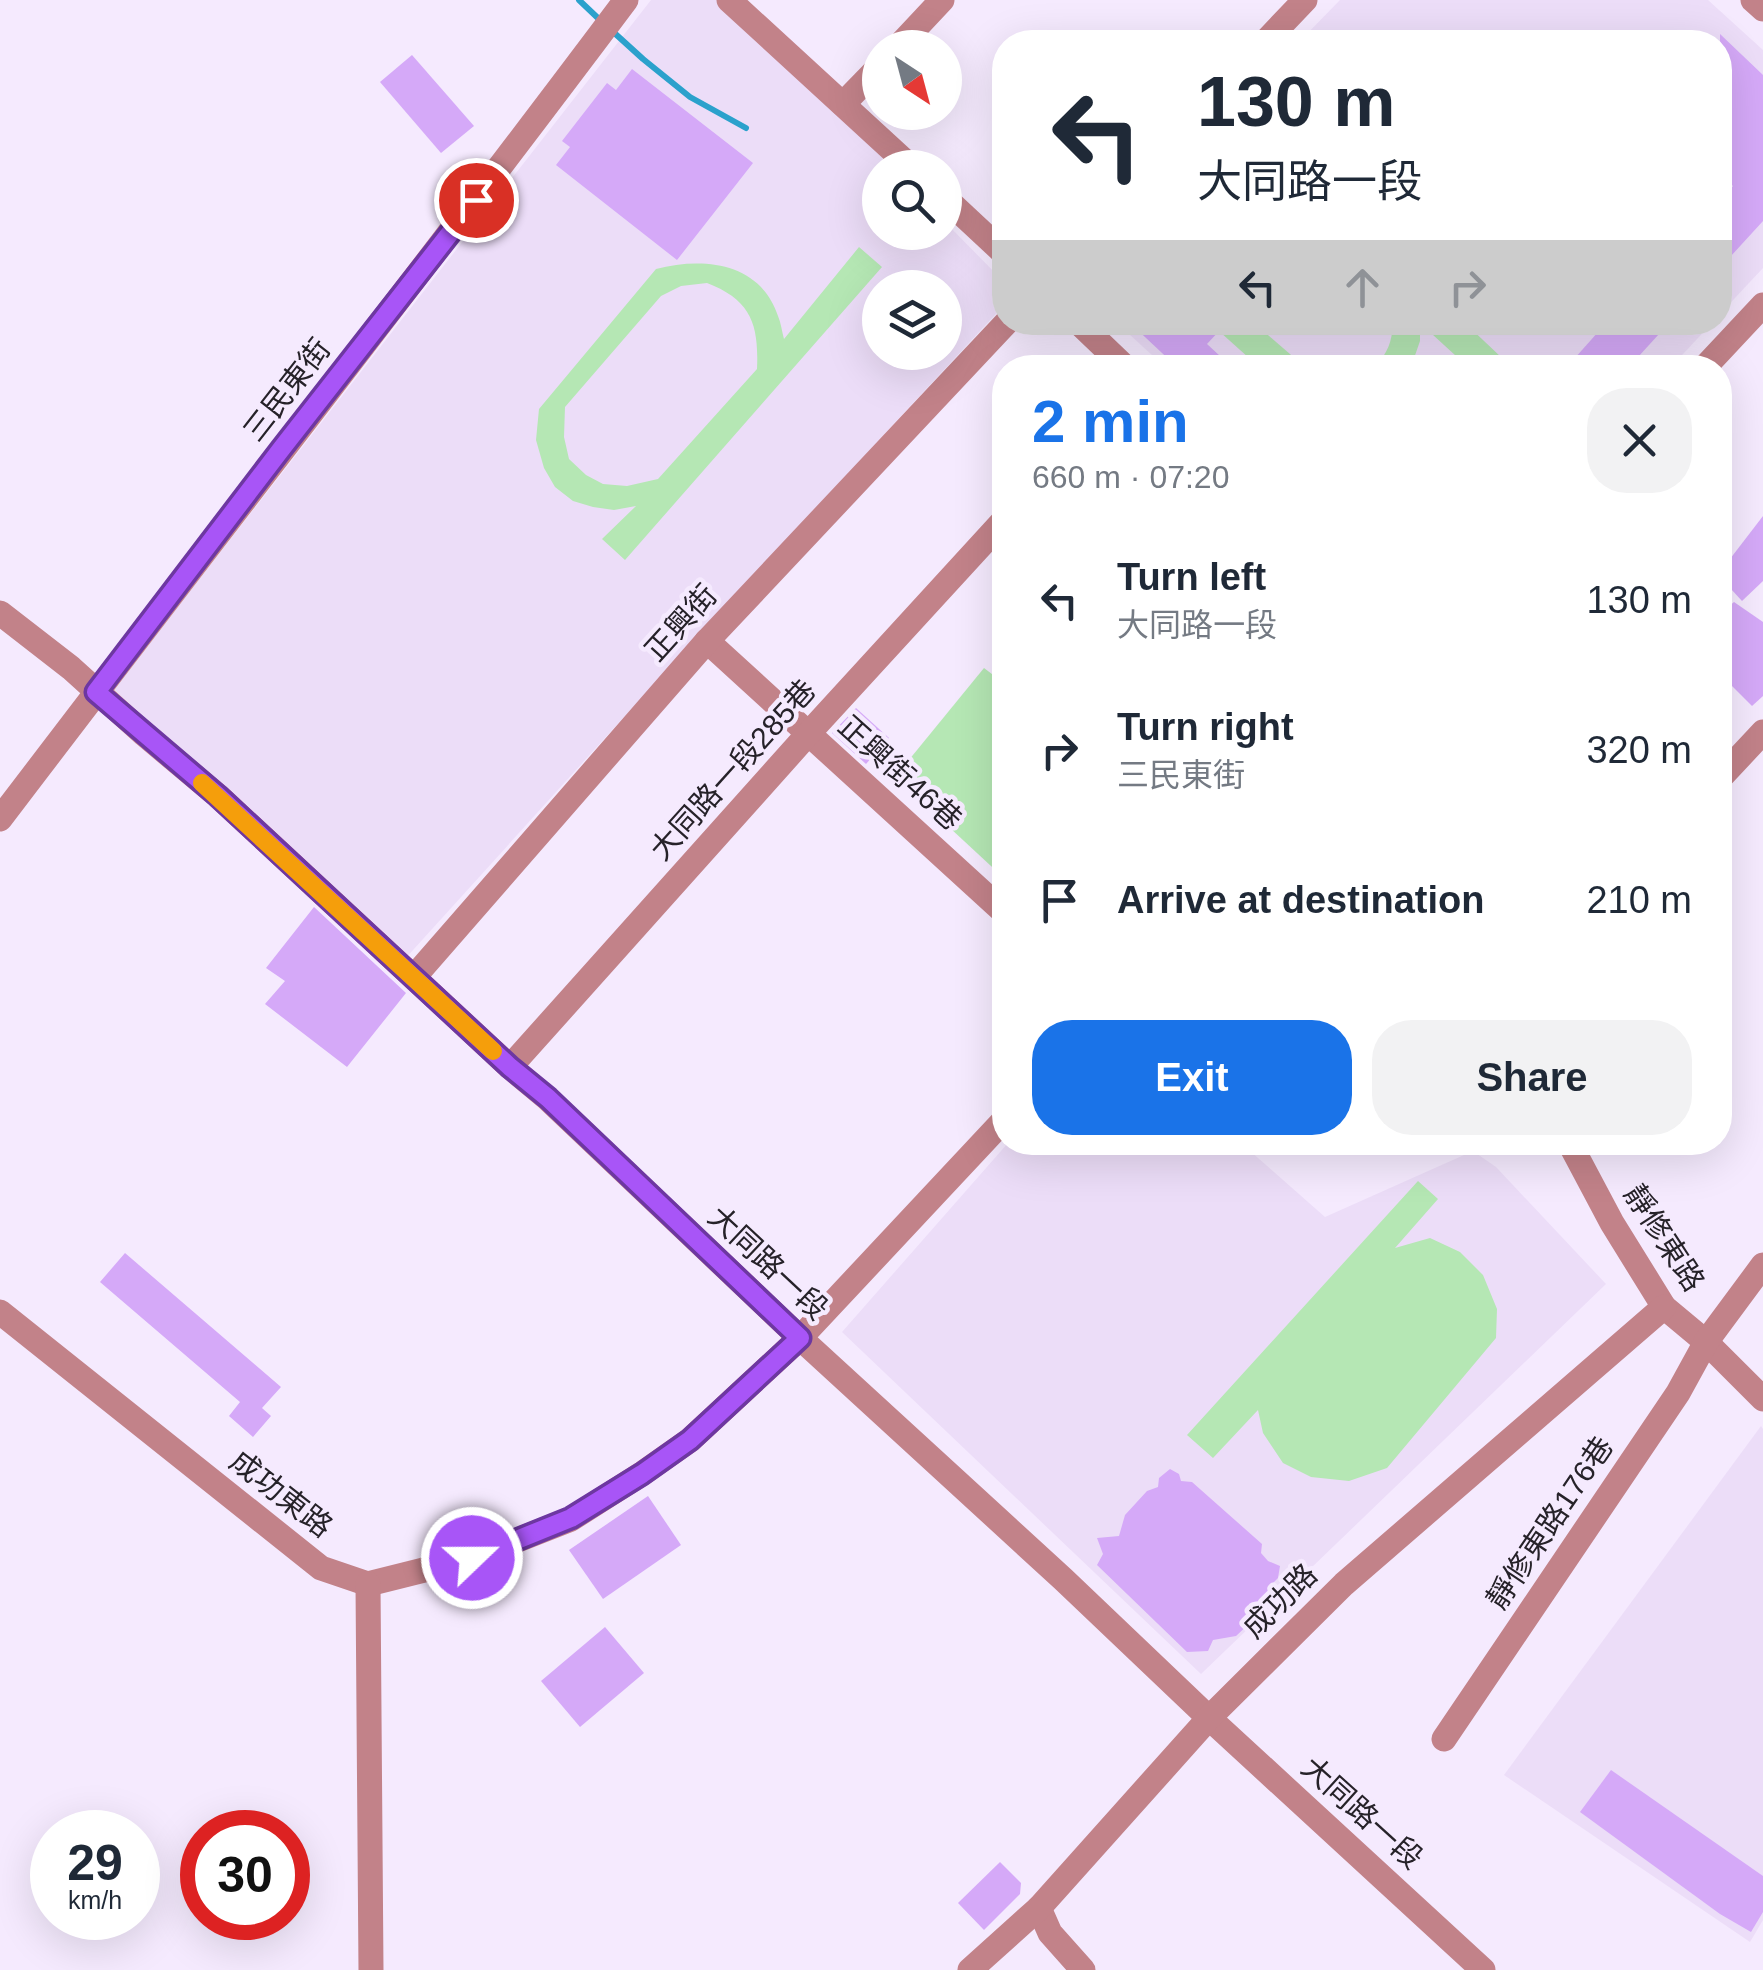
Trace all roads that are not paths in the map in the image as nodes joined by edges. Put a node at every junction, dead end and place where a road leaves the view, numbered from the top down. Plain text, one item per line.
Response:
1 (626, 0) edge
2 (729, 0) edge
3 (942, 0) edge
4 (1304, 0) edge
5 (1754, 0) edge
6 (1763, 9) edge
7 (914, 30) edge
8 (1277, 30) edge
9 (862, 84) edge
10 (843, 104) junction
11 (893, 150) edge
12 (962, 214) edge
13 (992, 242) edge
14 (1763, 304) edge
15 (995, 335) edge
16 (1092, 335) edge
17 (1112, 355) edge
18 (1716, 355) edge
19 (992, 533) edge
20 (0, 613) edge
21 (708, 640) junction
22 (96, 692) junction
23 (1763, 732) edge
24 (808, 734) junction
25 (1732, 765) edge
26 (0, 819) edge
27 (992, 901) edge
28 (414, 977) junction
29 (510, 1067) junction
30 (992, 1134) edge
31 (1576, 1155) edge
32 (1763, 1265) edge
33 (1664, 1307) junction
34 (0, 1312) edge
35 (800, 1338) junction
36 (1706, 1342) junction
37 (1763, 1399) edge
38 (368, 1584) junction
39 (1209, 1718) junction
40 (1444, 1738) dead end
41 (1040, 1908) junction
42 (371, 1970) edge
43 (970, 1970) edge
44 (1083, 1970) edge
45 (1484, 1970) edge

1 - 22 street, 三民東街
2 - 10 street
3 - 7 street
4 - 8 street
5 - 6 street
9 - 10 street
10 - 11 street
12 - 13 street
14 - 18 street
15 - 21 street, 正興街
16 - 17 street
19 - 24 street, 大同路一段285巷
20 - 22 street, 大同路一段
21 - 24 street, 正興街46巷
21 - 28 street, 正興街
22 - 26 street, 三民東街
22 - 28 street, 大同路一段
23 - 25 street
24 - 27 street, 正興街46巷
24 - 29 street, 大同路一段285巷
28 - 29 street, 大同路一段
29 - 35 street, 大同路一段
30 - 35 street
31 - 33 street, 靜修東路
32 - 36 street, 靜修東路176巷
33 - 36 street, 靜修東路
33 - 39 street, 成功路
34 - 38 street, 成功東路
35 - 38 street
35 - 39 street, 大同路一段
36 - 37 street, 靜修東路
36 - 40 street, 靜修東路176巷
38 - 42 street
39 - 41 street, 成功路
39 - 45 street, 大同路一段
41 - 43 street, 成功路
41 - 44 street

